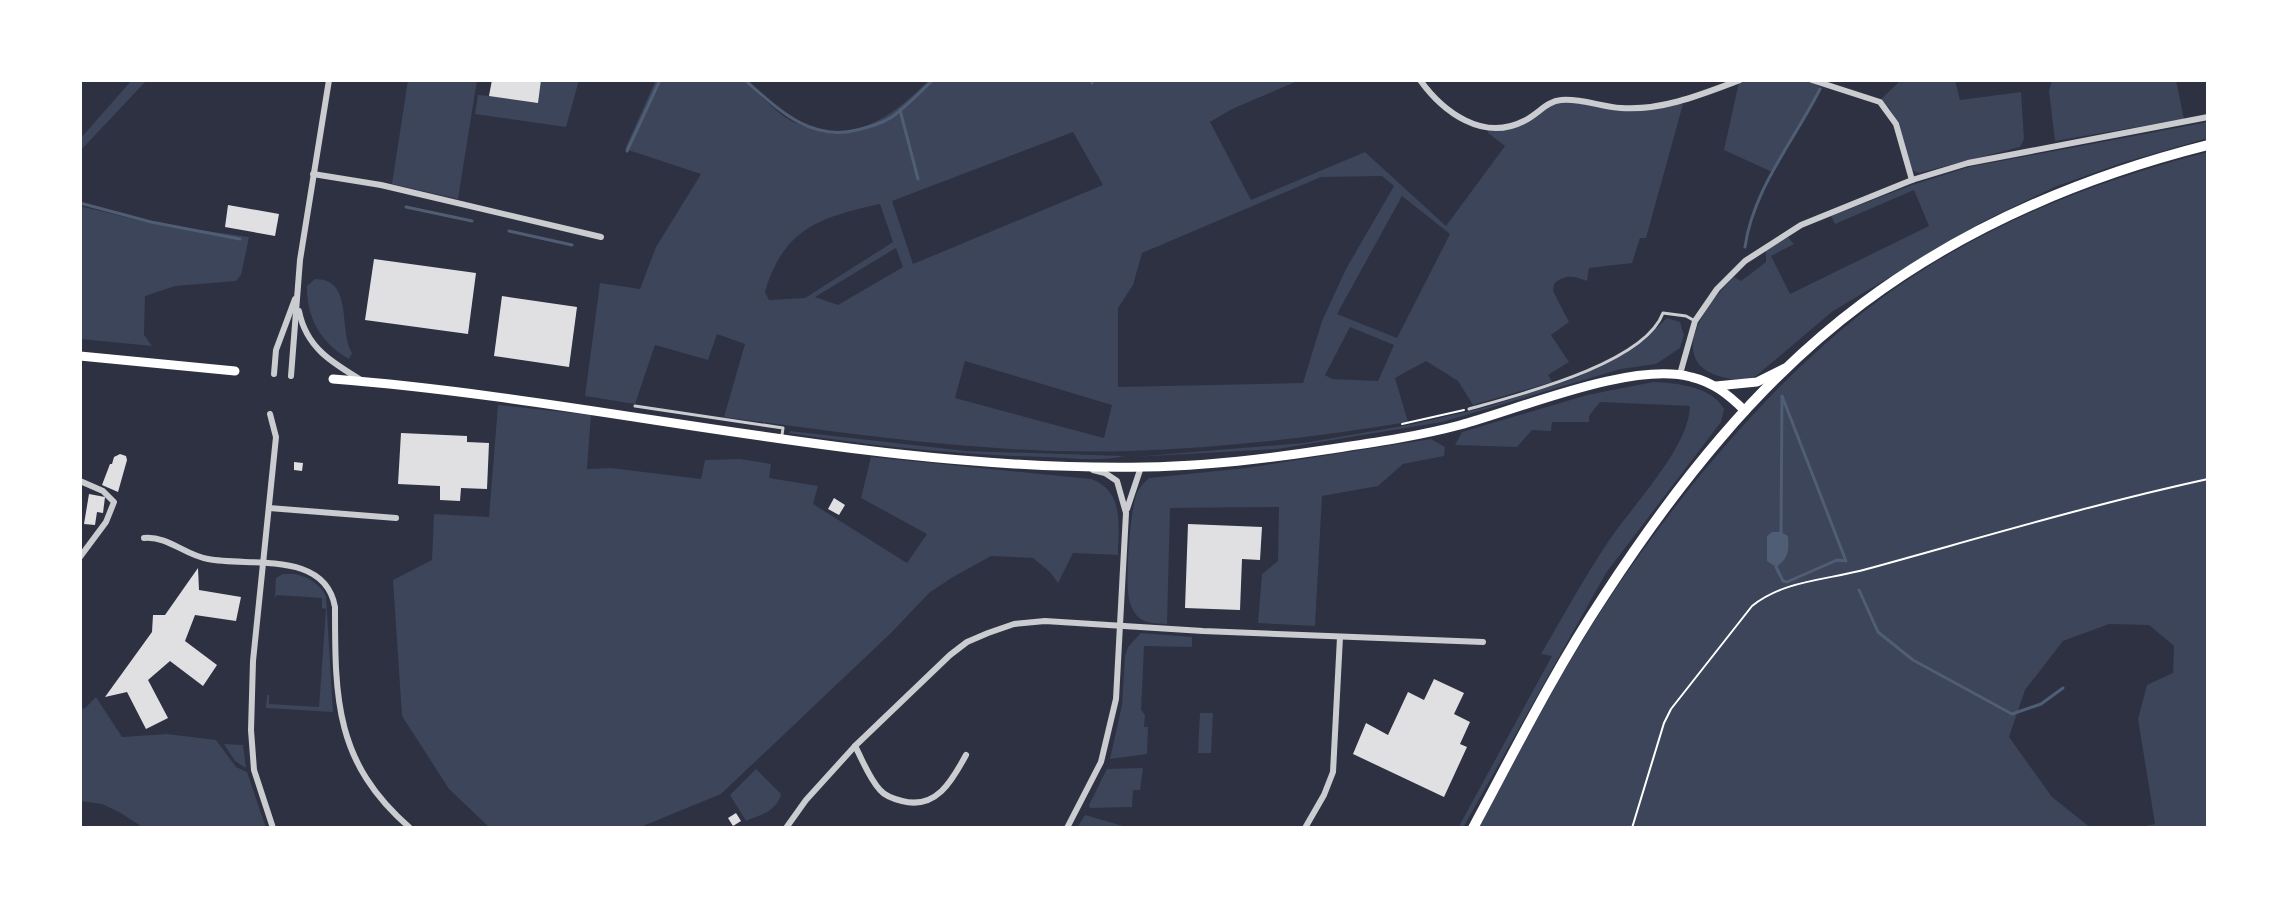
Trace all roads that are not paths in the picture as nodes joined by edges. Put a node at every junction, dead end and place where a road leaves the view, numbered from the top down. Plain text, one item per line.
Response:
1 (329, 80) edge
2 (1420, 80) edge
3 (1740, 80) edge
4 (1812, 80) edge
5 (2208, 117) edge
6 (2208, 145) edge
7 (313, 174) junction
8 (1912, 180) junction
9 (601, 237) dead end
10 (297, 296) junction
11 (1695, 321) junction
12 (80, 356) edge
13 (1791, 364) junction
14 (235, 371) dead end
15 (274, 374) dead end
16 (1680, 374) junction
17 (291, 376) dead end
18 (333, 379) dead end
19 (363, 381) junction
20 (1716, 386) junction
21 (635, 406) dead end
22 (1469, 409) road end
23 (1745, 411) junction
24 (270, 414) dead end
25 (782, 439) junction
26 (1082, 467) junction
27 (1141, 467) junction
28 (80, 481) edge
29 (269, 508) junction
30 (1126, 513) junction
31 (396, 518) dead end
32 (144, 538) dead end
33 (80, 542) edge
34 (88, 547) junction
35 (80, 557) edge
36 (263, 564) junction
37 (1119, 626) junction
38 (1340, 637) junction
39 (1483, 642) dead end
40 (855, 746) junction
41 (966, 755) dead end
42 (273, 828) edge
43 (410, 828) edge
44 (786, 828) edge
45 (1067, 828) edge
46 (1305, 828) edge
47 (1473, 828) edge

1 - 7 street
2 - 3 street
4 - 8 street
5 - 8 street
6 - 13 main road
7 - 9 street
7 - 10 street
8 - 11 street
10 - 15 street
10 - 17 street
10 - 19 street
11 - 16 street
11 - 22 lane
12 - 14 main road
13 - 20 main road
13 - 23 main road
16 - 20 main road
16 - 27 main road
18 - 19 main road
19 - 25 main road
20 - 23 main road
21 - 25 lane
23 - 47 main road
24 - 29 street
25 - 26 main road
26 - 27 main road
26 - 30 street
27 - 30 street
28 - 34 street
29 - 31 street
29 - 36 street
30 - 37 street
32 - 36 street
33 - 34 street
34 - 35 street
36 - 42 street
36 - 43 street
37 - 38 street
37 - 40 street
37 - 45 street
38 - 39 street
38 - 46 street
40 - 41 street
40 - 44 street

